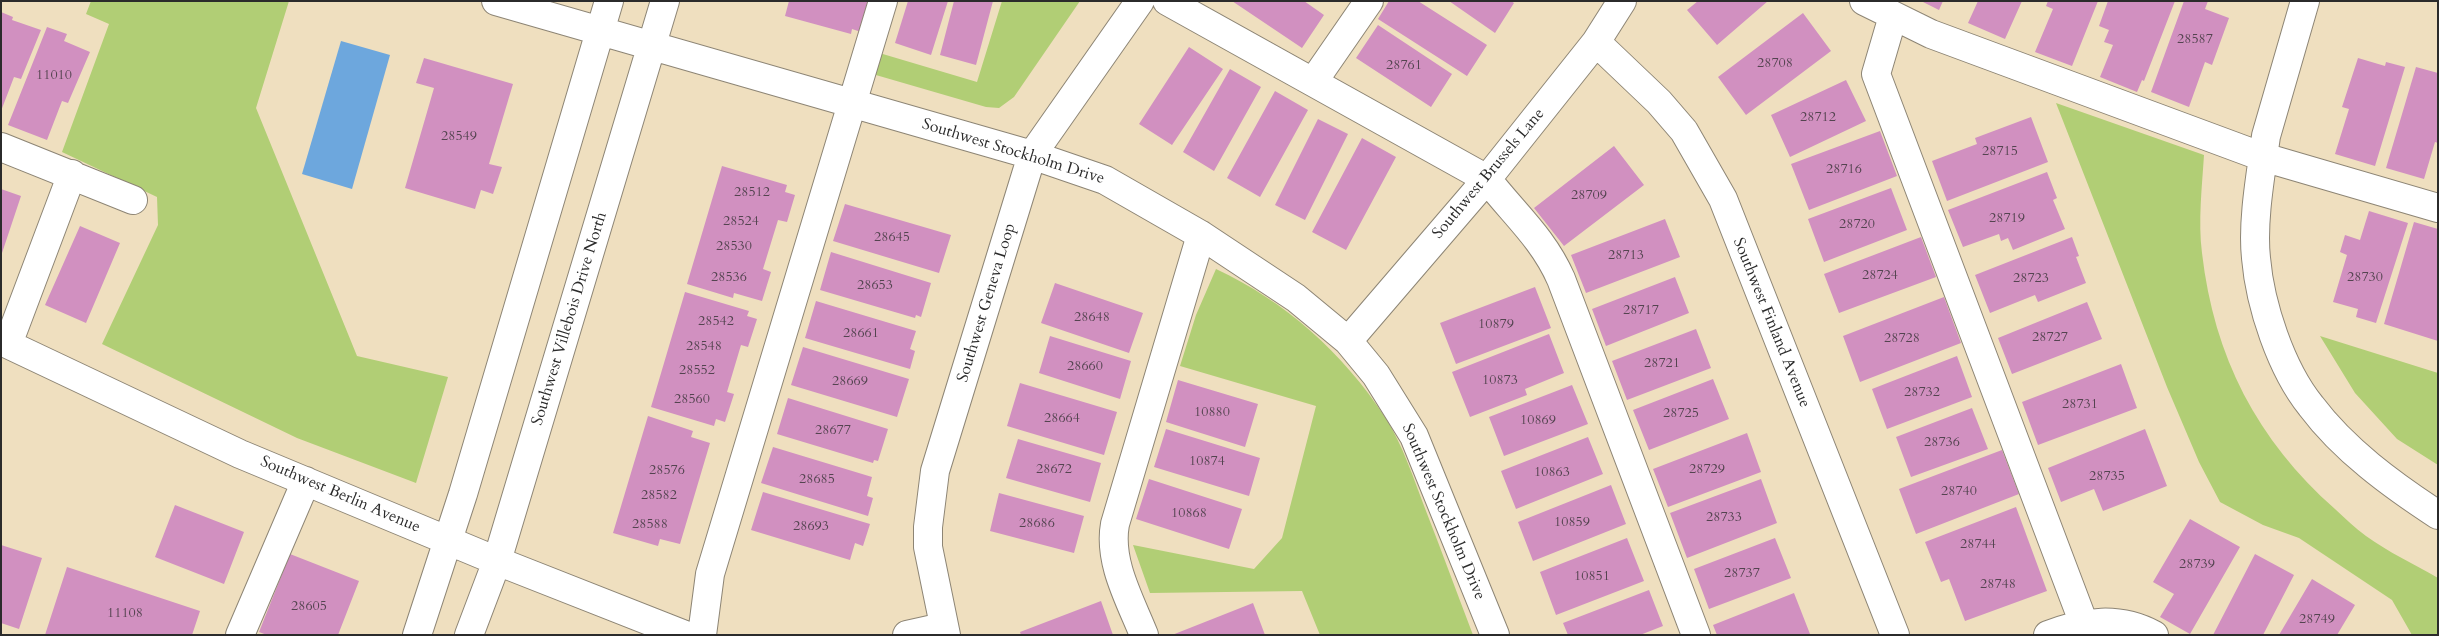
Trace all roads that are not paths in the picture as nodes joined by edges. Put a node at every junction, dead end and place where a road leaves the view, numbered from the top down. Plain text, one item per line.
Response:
1 (496, 1) edge
2 (609, 1) edge
3 (665, 1) edge
4 (883, 1) edge
5 (1140, 1) edge
6 (1167, 1) edge
7 (1369, 1) edge
8 (1622, 1) edge
9 (1864, 1) edge
10 (2305, 1) edge
11 (1893, 16) junction
12 (600, 32) junction
13 (1596, 42) junction
14 (652, 48) junction
15 (1312, 82) junction
16 (851, 104) junction
17 (1, 147) edge
18 (1032, 155) junction
19 (2263, 157) junction
20 (72, 174) junction
21 (1487, 179) junction
22 (133, 200) dead end
23 (2438, 208) edge
24 (1201, 235) junction
25 (1348, 341) junction
26 (5, 343) edge
27 (306, 481) junction
28 (2438, 515) edge
29 (448, 541) junction
30 (496, 561) junction
31 (2084, 624) junction
32 (944, 631) edge
33 (240, 635) edge
34 (417, 635) edge
35 (469, 635) edge
36 (685, 635) edge
37 (702, 635) edge
38 (907, 635) edge
39 (1144, 635) edge
40 (1495, 635) edge
41 (1696, 635) edge
42 (1895, 635) edge
43 (2048, 635) edge
44 (2154, 635) edge

1 - 12 street, Southwest Stockholm Drive
2 - 12 street
3 - 14 street, Southwest Villebois Drive North
4 - 16 street
5 - 18 street, Southwest Geneva Loop
6 - 15 street
7 - 15 street
8 - 13 street, Southwest Brussels Lane
9 - 11 street
10 - 19 street
11 - 19 street
11 - 31 street
12 - 14 street, Southwest Stockholm Drive
12 - 29 street
13 - 21 street, Southwest Brussels Lane
13 - 42 street, Southwest Finland Avenue
14 - 16 street, Southwest Stockholm Drive
14 - 30 street, Southwest Villebois Drive North
15 - 21 street
16 - 18 street, Southwest Stockholm Drive
16 - 37 street
17 - 20 street
18 - 24 street, Southwest Stockholm Drive
18 - 32 street, Southwest Geneva Loop
19 - 23 street
19 - 28 street
20 - 22 street
20 - 26 street
21 - 25 street, Southwest Brussels Lane
21 - 41 street
24 - 25 street, Southwest Stockholm Drive
24 - 39 street
25 - 40 street, Southwest Stockholm Drive
26 - 27 street, Southwest Berlin Avenue
27 - 29 street, Southwest Berlin Avenue
27 - 33 street
29 - 30 street, Southwest Berlin Avenue
29 - 34 street
30 - 35 street, Southwest Villebois Drive North
30 - 36 street, Southwest Berlin Avenue
31 - 43 street
31 - 44 street
32 - 38 street

